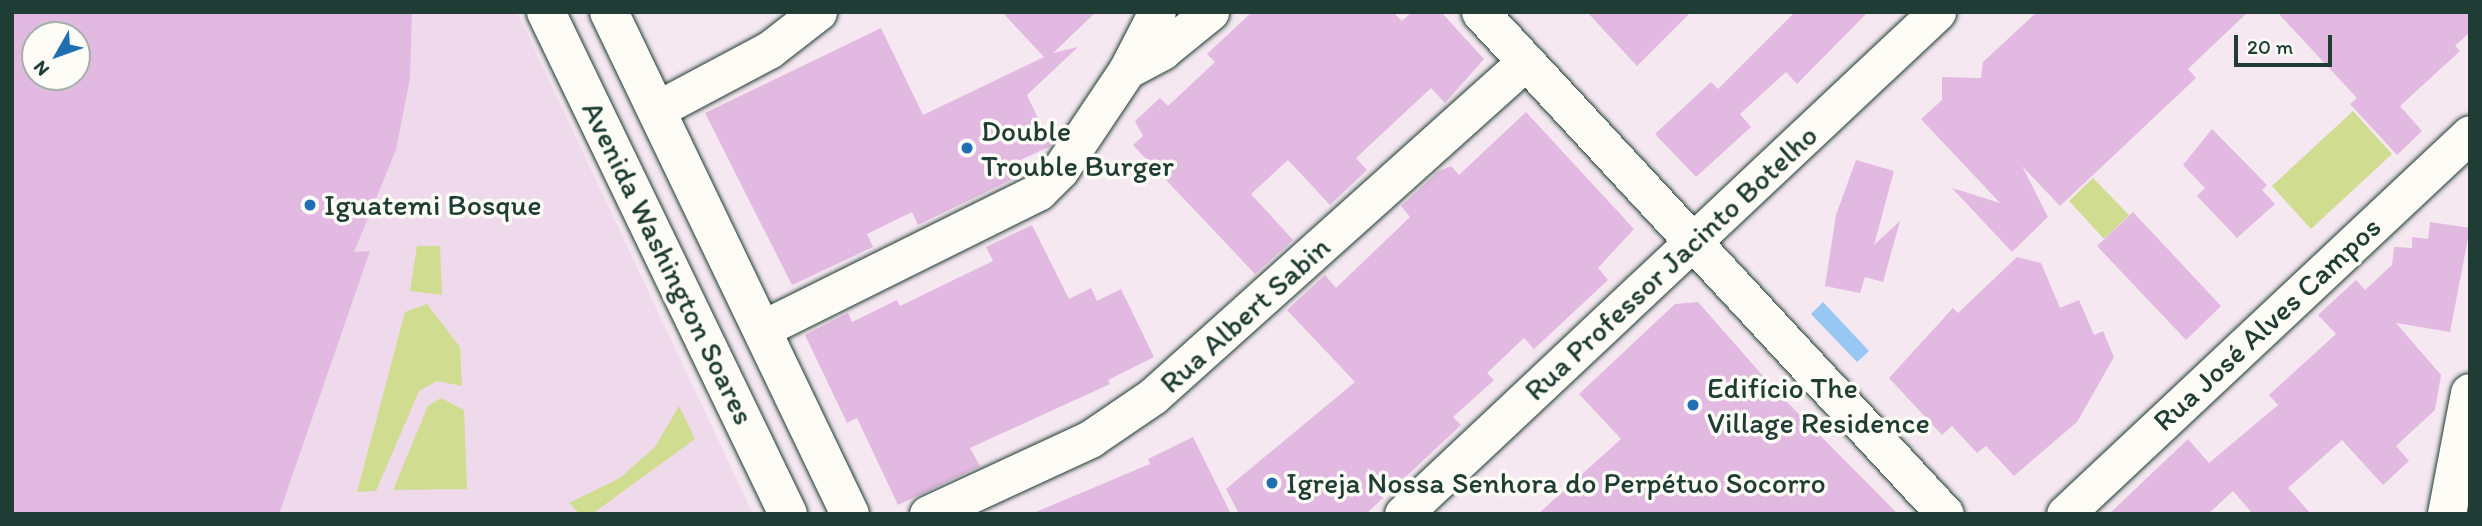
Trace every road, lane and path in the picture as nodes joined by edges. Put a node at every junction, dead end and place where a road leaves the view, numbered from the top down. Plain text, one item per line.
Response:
1 (546, 12) edge
2 (609, 12) edge
3 (818, 12) edge
4 (1157, 12) edge
5 (1210, 12) edge
6 (1480, 12) edge
7 (1937, 12) edge
8 (1525, 62) junction
9 (1127, 70) junction
10 (656, 110) junction
11 (2470, 134) edge
12 (1694, 243) junction
13 (762, 330) junction
14 (2470, 393) edge
15 (788, 514) edge
16 (850, 514) edge
17 (928, 514) edge
18 (1403, 514) edge
19 (1945, 514) edge
20 (2065, 514) edge
21 (2447, 514) edge

1 - 15 main road, Avenida Washington Soares
2 - 10 main road, Avenida Washington Soares
3 - 10 street
4 - 9 street
5 - 9 street
6 - 8 street
7 - 12 street, Rua Professor Jacinto Botelho
8 - 12 street
8 - 17 street, Rua Albert Sabin
9 - 13 street
10 - 13 main road, Avenida Washington Soares
11 - 20 street, Rua José Alves Campos
12 - 18 street, Rua Professor Jacinto Botelho
12 - 19 street
13 - 16 main road, Avenida Washington Soares
14 - 21 main road

